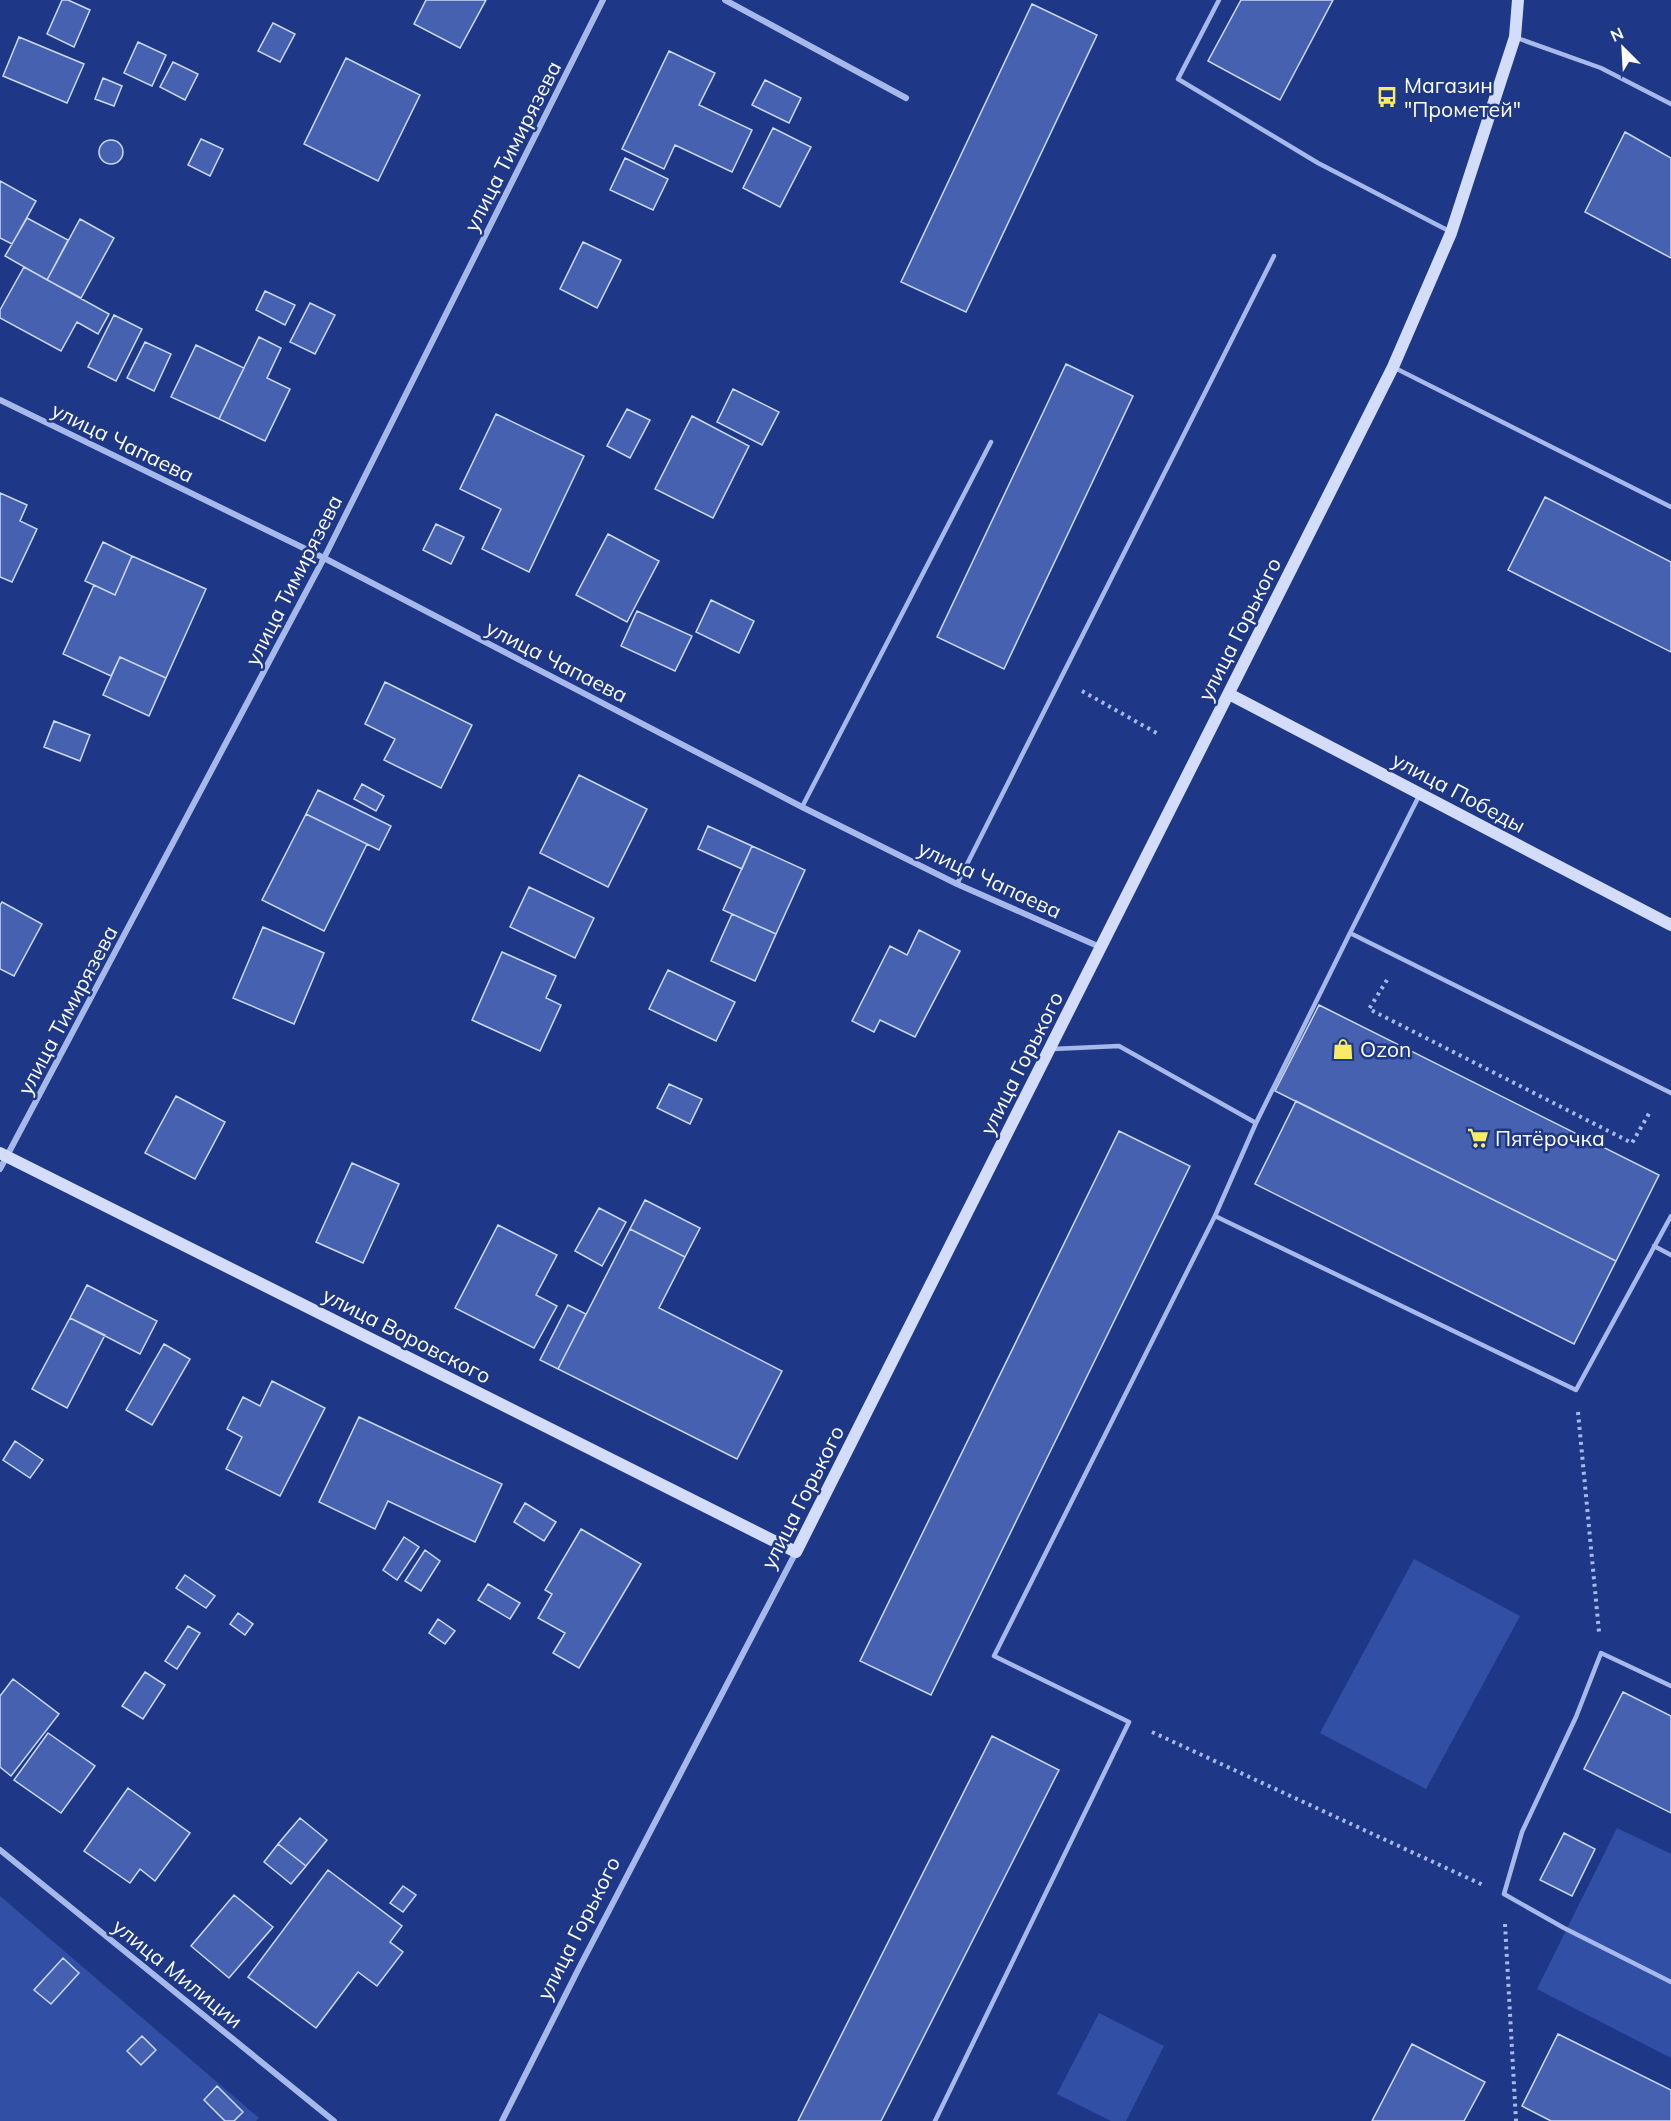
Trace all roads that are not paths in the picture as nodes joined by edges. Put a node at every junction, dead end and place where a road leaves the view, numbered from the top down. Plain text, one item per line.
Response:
1 (603, 0) edge
2 (725, 0) edge
3 (1219, 0) edge
4 (1518, 0) edge
5 (1515, 37) junction
6 (906, 98) dead end
7 (1671, 104) edge
8 (1451, 233) junction
9 (1274, 256) dead end
10 (1393, 367) junction
11 (0, 400) edge
12 (991, 442) dead end
13 (1671, 507) edge
14 (324, 558) junction
15 (1229, 694) junction
16 (1420, 794) junction
17 (802, 807) junction
18 (957, 884) junction
19 (1671, 925) edge
20 (1350, 933) junction
21 (1100, 947) junction
22 (1050, 1049) junction
23 (1671, 1093) edge
24 (1256, 1123) junction
25 (4, 1155) edge
26 (0, 1169) edge
27 (1215, 1216) junction
28 (1671, 1216) edge
29 (1654, 1246) junction
30 (1671, 1255) edge
31 (796, 1552) junction
32 (1671, 1686) edge
33 (0, 1850) edge
34 (1671, 1982) edge
35 (334, 2121) edge
36 (502, 2121) edge
37 (935, 2121) edge

1 - 14 street, улица Тимирязева
2 - 6 street
3 - 8 lane
4 - 5 street, улица Горького
5 - 7 lane
5 - 8 street, улица Горького
8 - 10 street, улица Горького
9 - 18 lane
10 - 13 lane
10 - 15 street, улица Горького
11 - 14 street, улица Чапаева
12 - 17 lane
14 - 17 street, улица Чапаева
14 - 25 street, улица Тимирязева
15 - 16 street, улица Победы
15 - 21 street, улица Горького
16 - 19 street, улица Победы
16 - 20 lane
17 - 18 street, улица Чапаева
18 - 21 street, улица Чапаева
20 - 23 lane
20 - 24 lane
21 - 22 street, улица Горького
22 - 24 lane
22 - 31 street, улица Горького
24 - 27 lane
25 - 26 street, улица Тимирязева
25 - 31 street, улица Воровского
27 - 29 lane
27 - 37 lane
28 - 29 lane
29 - 30 lane
31 - 36 street, улица Горького
32 - 34 lane
33 - 35 street, улица Милиции

